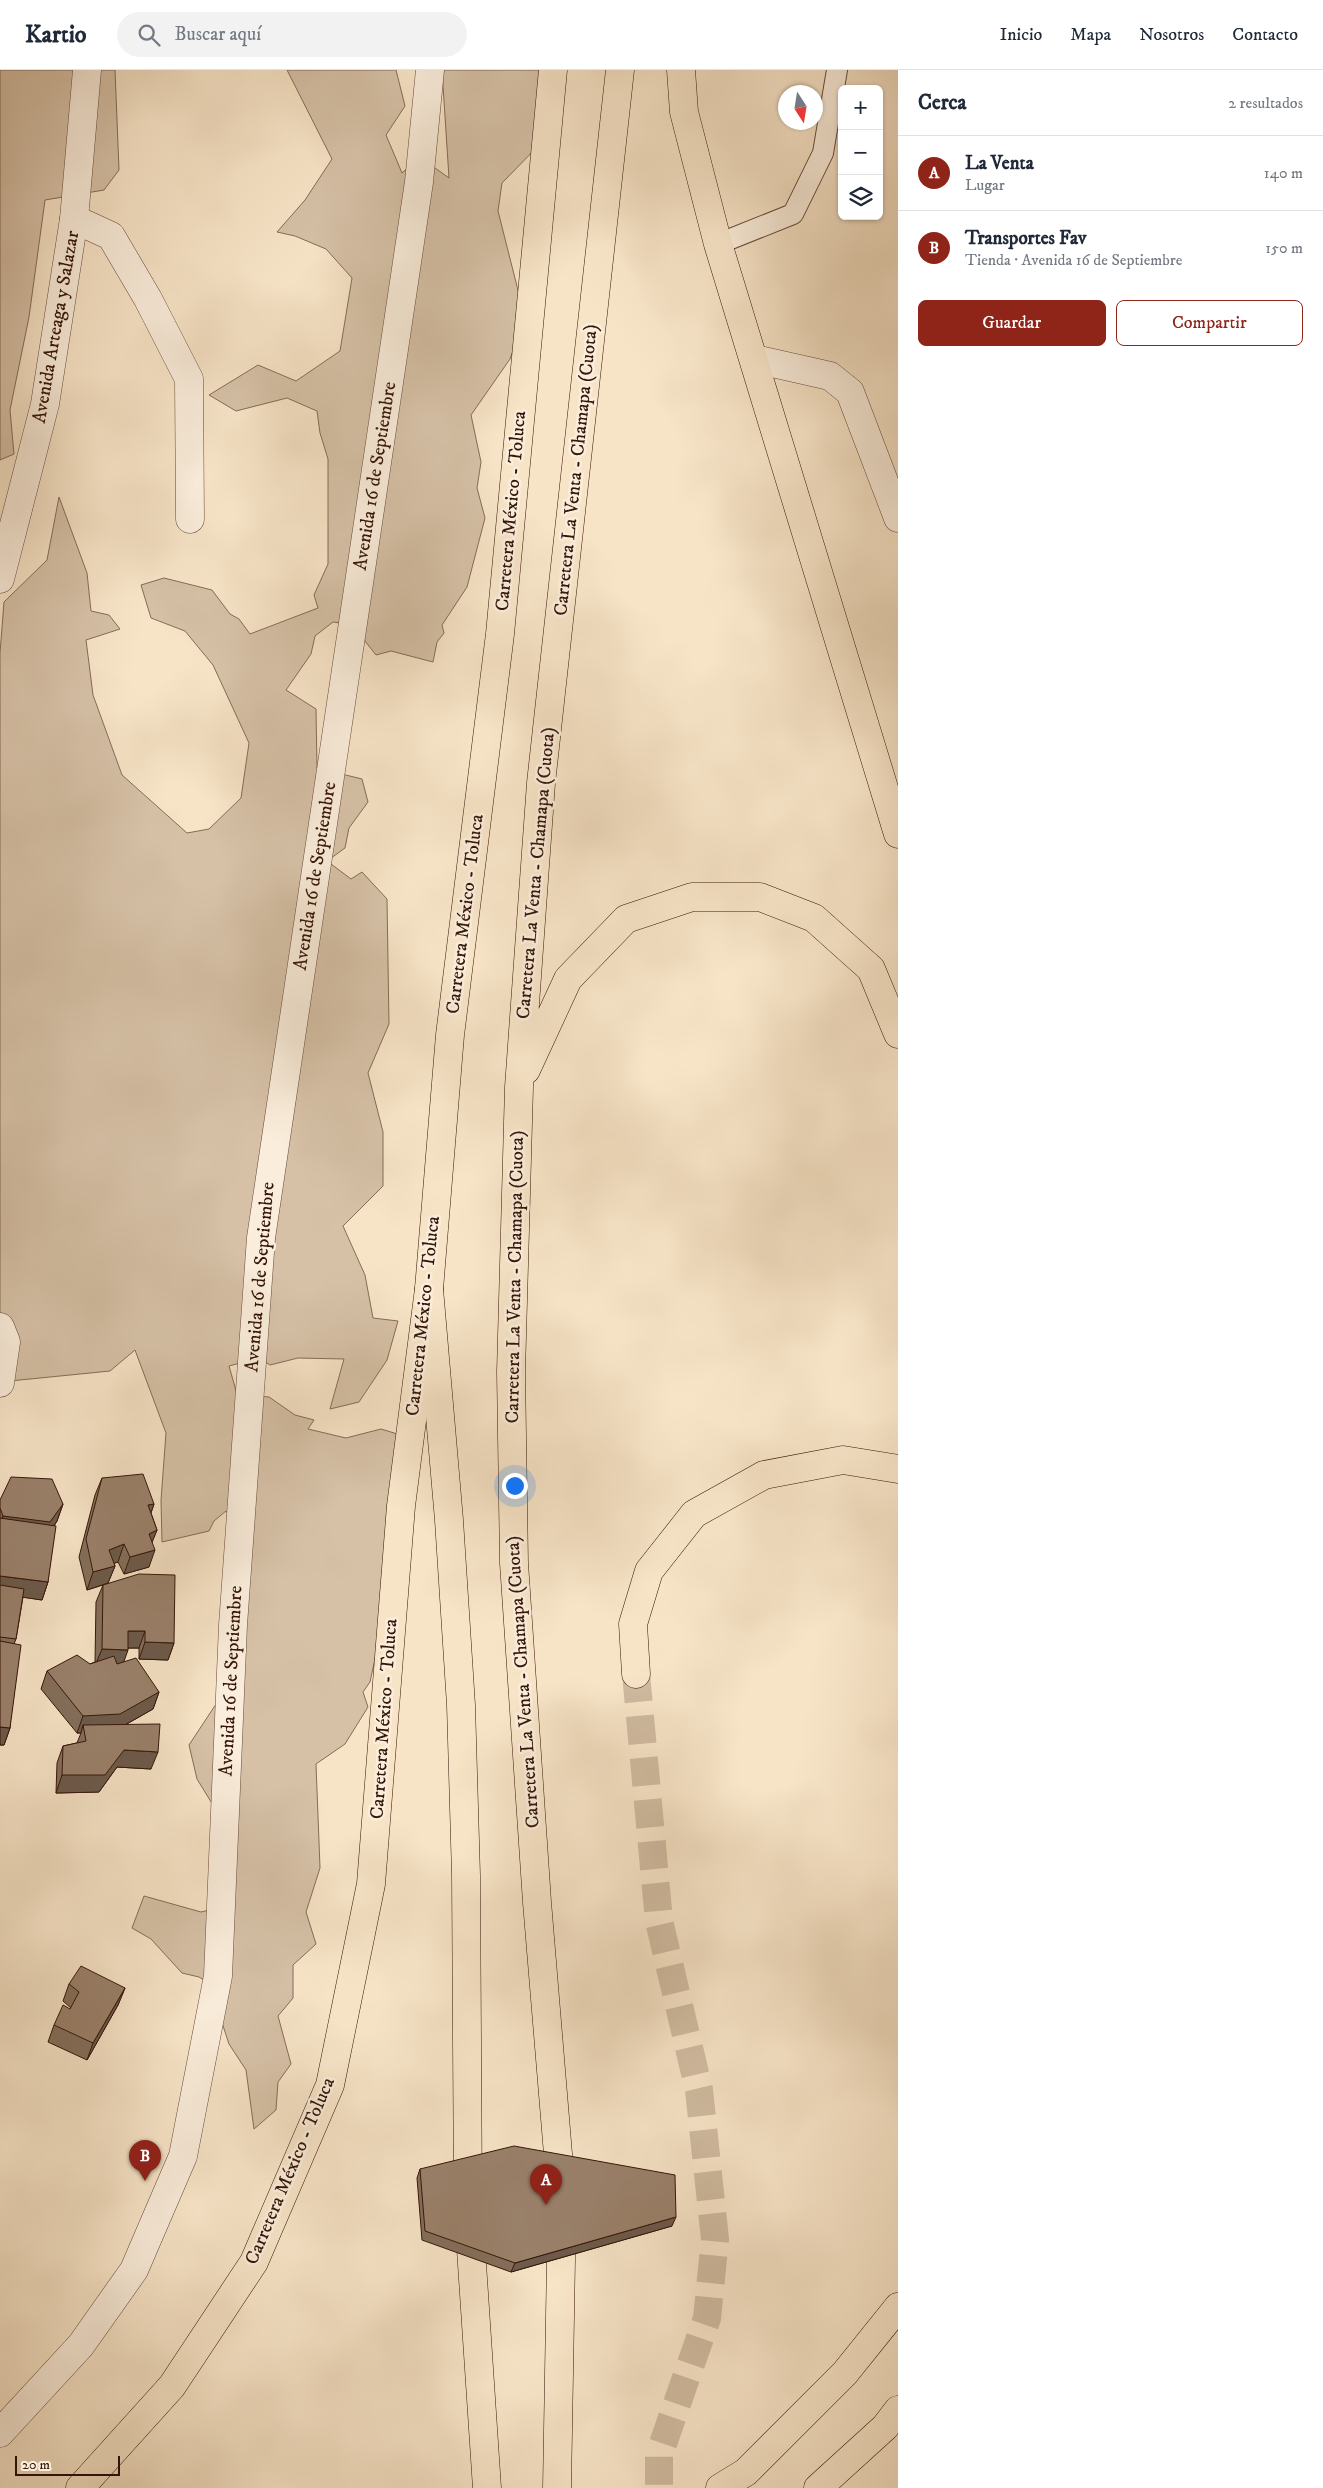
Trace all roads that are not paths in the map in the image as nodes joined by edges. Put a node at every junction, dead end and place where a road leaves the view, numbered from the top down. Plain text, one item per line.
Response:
1 (87, 70) edge
2 (430, 70) edge
3 (553, 70) edge
4 (620, 70) edge
5 (680, 70) edge
6 (837, 70) edge
7 (74, 219) junction
8 (718, 244) junction
9 (754, 359) junction
10 (190, 518) dead end
11 (898, 518) edge
12 (0, 579) edge
13 (898, 834) edge
14 (898, 1034) edge
15 (519, 1087) junction
16 (428, 1289) junction
17 (0, 1328) edge
18 (0, 1382) edge
19 (898, 1469) edge
20 (636, 1674) tunnel mouth
21 (898, 2307) edge
22 (898, 2410) edge
23 (0, 2433) edge
24 (80, 2488) edge
25 (487, 2488) edge
26 (557, 2488) edge
27 (720, 2488) edge
28 (818, 2488) edge

1 - 7 street, Avenida Arteaga y Salazar
2 - 23 street, Avenida 16 de Septiembre
3 - 16 main road, Carretera México - Toluca
4 - 15 main road, Carretera La Venta - Chamapa (Cuota)
5 - 8 main road
6 - 8 lane
7 - 10 street
7 - 12 street, Avenida Arteaga y Salazar
8 - 9 main road
9 - 11 street
9 - 13 main road
14 - 15 main road
15 - 26 main road, Carretera La Venta - Chamapa (Cuota)
16 - 24 main road, Carretera México - Toluca
16 - 25 main road
17 - 18 street
19 - 20 main road
21 - 27 main road
22 - 28 main road

